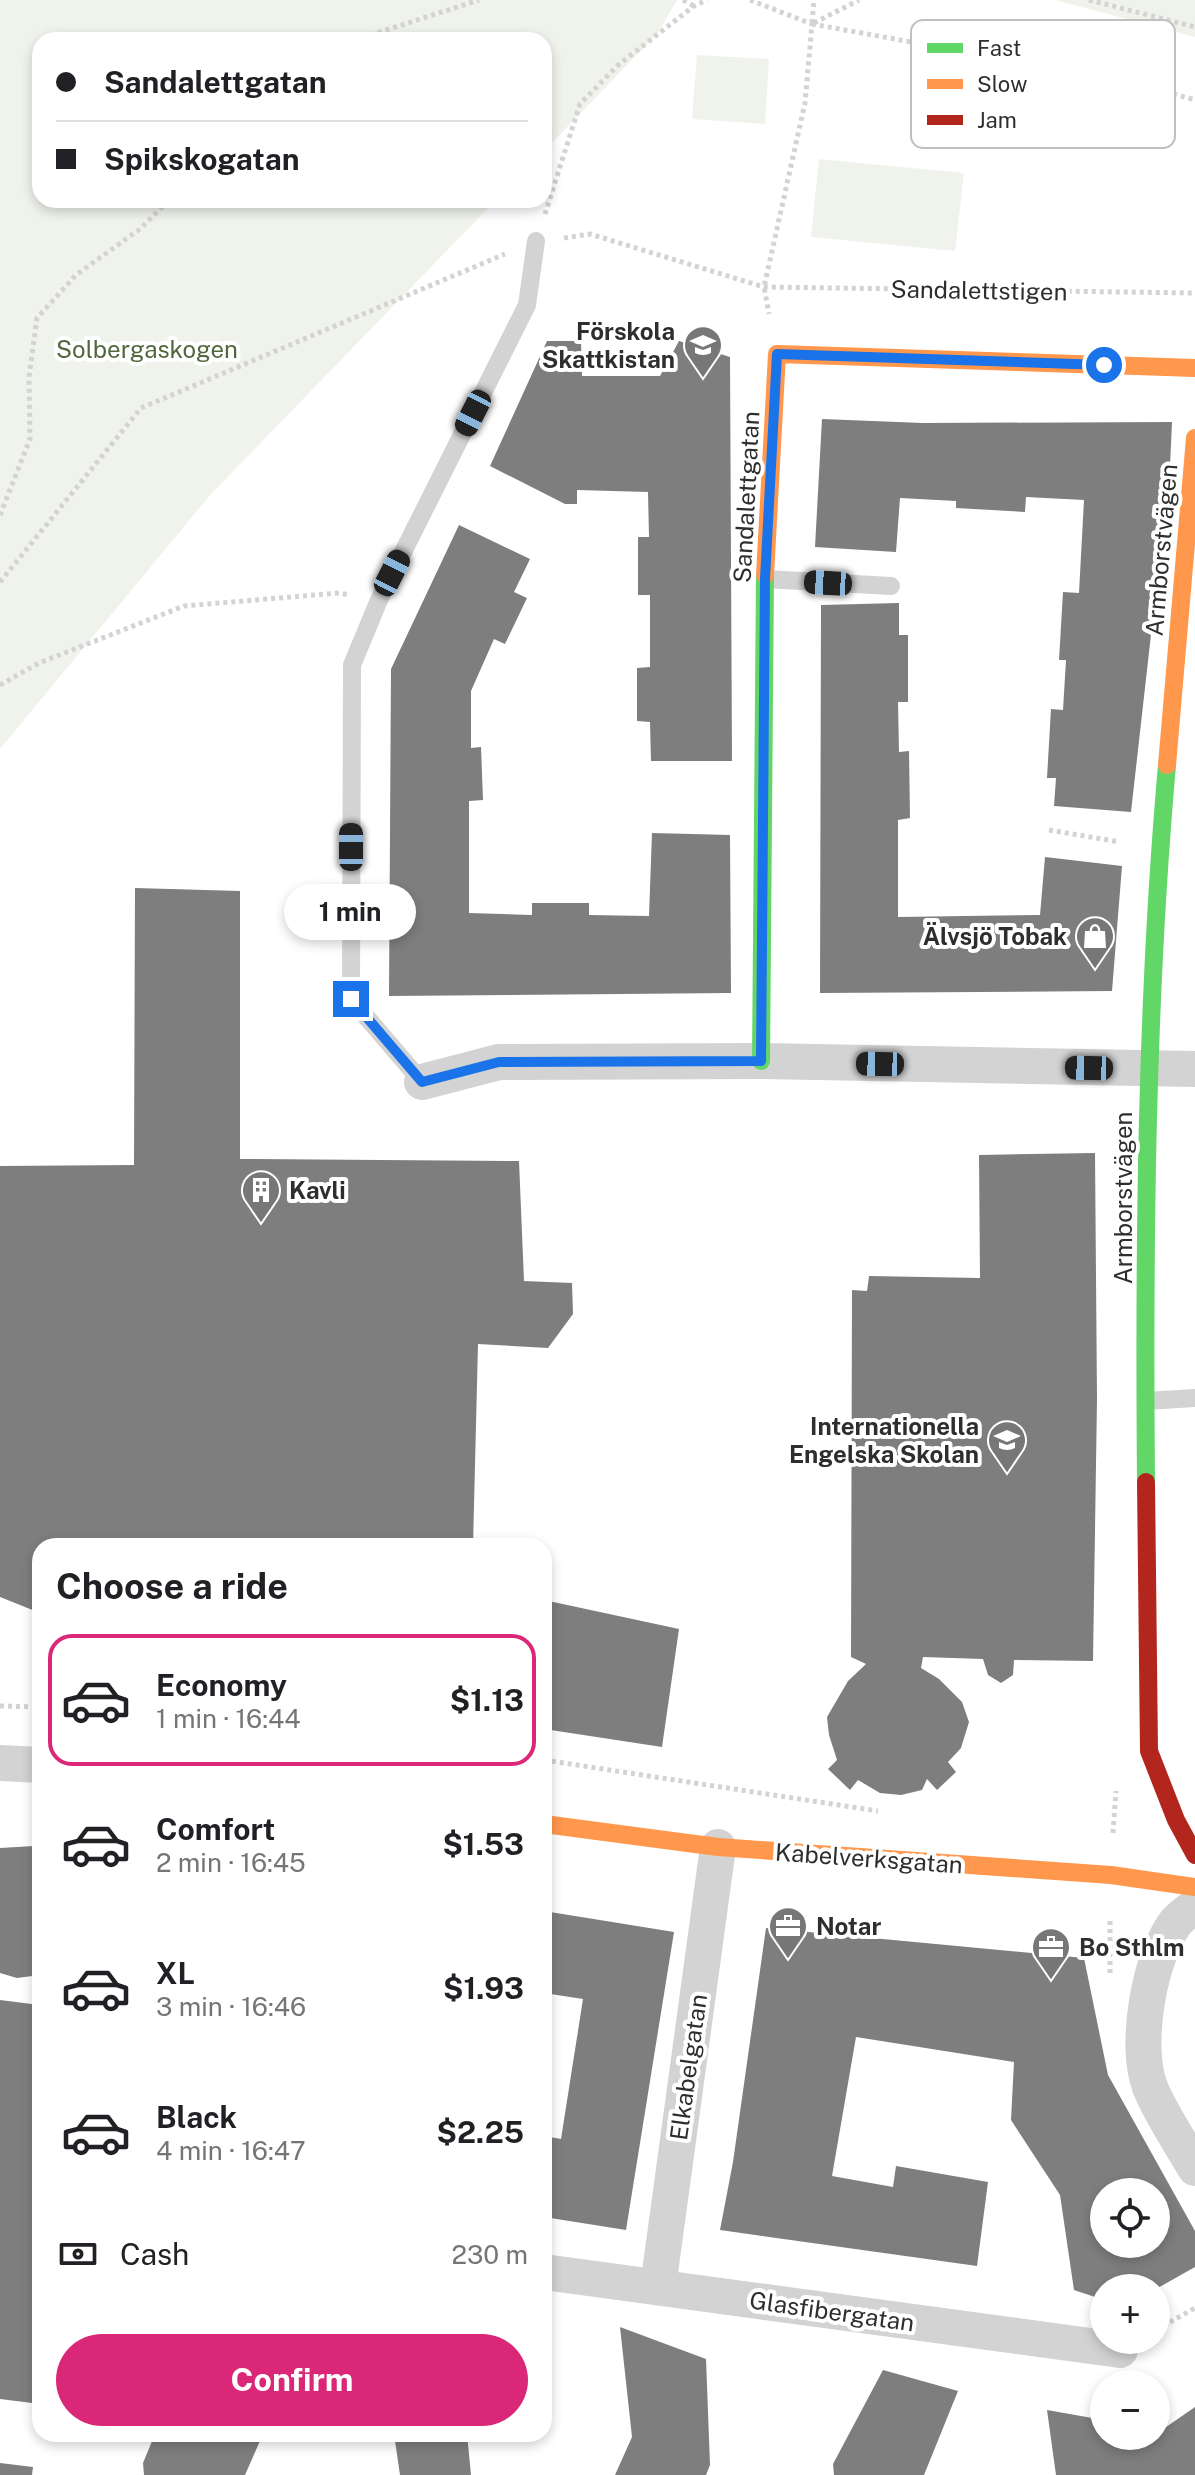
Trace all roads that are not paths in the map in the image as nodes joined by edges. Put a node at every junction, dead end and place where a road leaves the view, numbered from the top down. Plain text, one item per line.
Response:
1 (536, 241) road end
2 (1195, 368) edge
3 (1195, 438) edge
4 (765, 579) junction
5 (891, 586) dead end
6 (761, 1061) junction
7 (1148, 1069) junction
8 (1195, 1069) edge
9 (422, 1082) joint
10 (1195, 1398) edge
11 (1146, 1401) junction
12 (0, 1763) edge
13 (32, 1765) edge
14 (552, 1825) edge
15 (718, 1847) junction
16 (1195, 1855) edge
17 (1195, 1887) edge
18 (1195, 1906) edge
19 (1195, 2168) edge
20 (552, 2273) edge
21 (658, 2287) junction
22 (1090, 2346) edge

1 - 9 lane
2 - 4 street, Sandalettgatan
3 - 7 street, Armborstvägen
4 - 5 lane
4 - 6 street, Sandalettgatan
6 - 7 street
6 - 9 street
7 - 8 street
7 - 11 street, Armborstvägen
10 - 11 lane
11 - 16 street, Armborstvägen
12 - 13 street
14 - 15 street, Kabelverksgatan
15 - 17 street, Kabelverksgatan
15 - 21 street, Elkabelgatan
18 - 19 street
20 - 21 street, Glasfibergatan
21 - 22 street, Glasfibergatan

